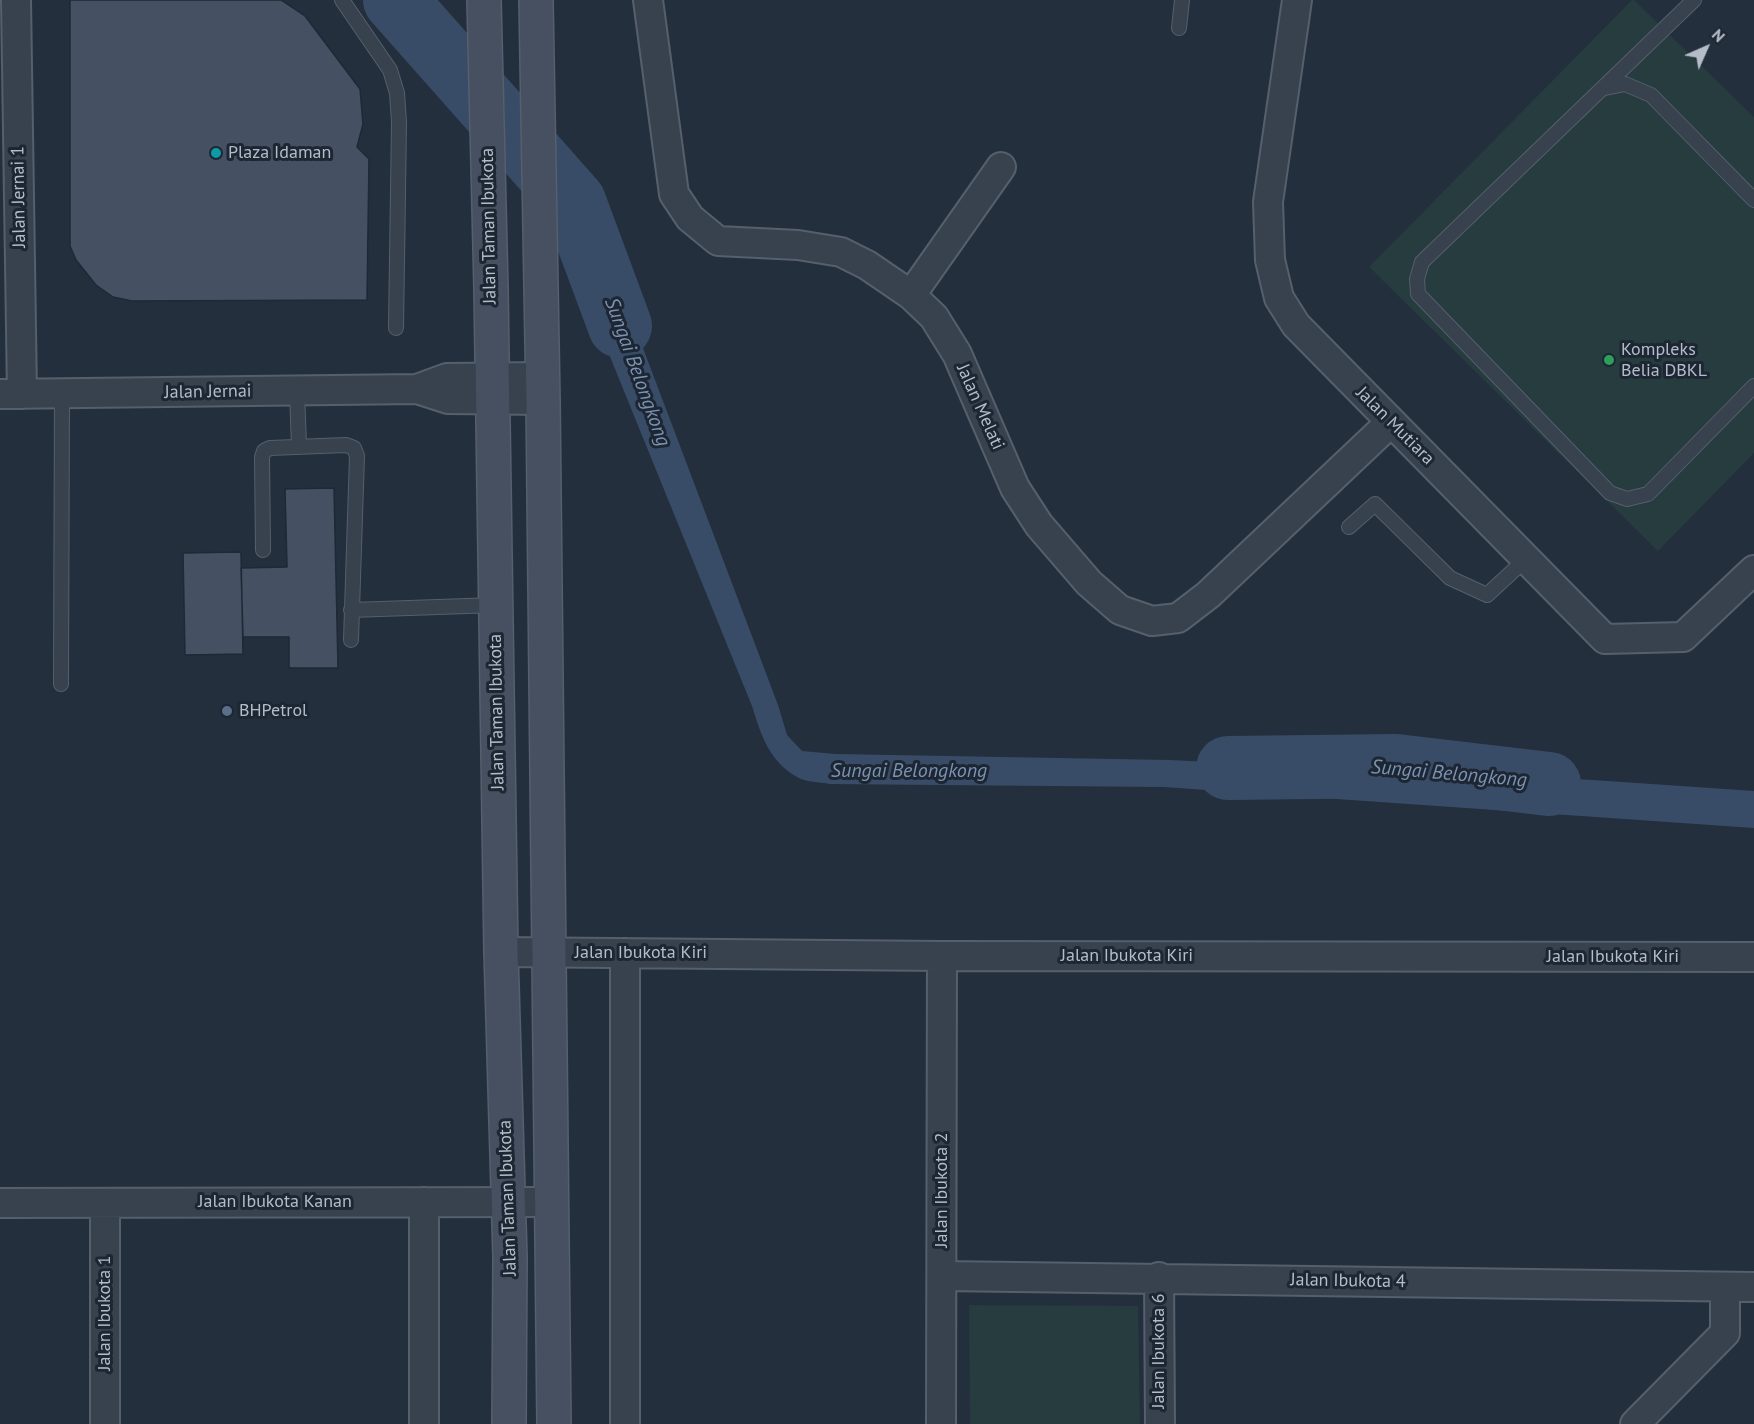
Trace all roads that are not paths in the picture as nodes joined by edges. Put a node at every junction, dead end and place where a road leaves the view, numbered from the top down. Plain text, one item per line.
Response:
1 (16, 0) edge
2 (342, 0) edge
3 (484, 0) edge
4 (648, 0) edge
5 (1182, 0) edge
6 (1297, 0) edge
7 (1694, 0) edge
8 (536, 8) edge
9 (1179, 28) dead end
10 (1603, 88) junction
11 (9, 123) edge
12 (1001, 167) dead end
13 (1754, 200) edge
14 (10, 293) edge
15 (911, 295) junction
16 (396, 328) dead end
17 (1754, 386) edge
18 (492, 388) junction
19 (543, 388) junction
20 (297, 391) junction
21 (62, 393) junction
22 (11, 394) edge
23 (1391, 422) junction
24 (299, 447) junction
25 (1349, 527) dead end
26 (263, 550) dead end
27 (1526, 559) junction
28 (1754, 570) edge
29 (496, 605) junction
30 (351, 610) junction
31 (351, 640) dead end
32 (61, 684) dead end
33 (501, 952) junction
34 (549, 953) junction
35 (625, 953) junction
36 (942, 956) junction
37 (1754, 957) edge
38 (424, 1202) junction
39 (508, 1202) junction
40 (550, 1202) junction
41 (0, 1203) edge
42 (105, 1203) junction
43 (942, 1276) junction
44 (1159, 1277) junction
45 (1725, 1287) junction
46 (1754, 1287) edge
47 (105, 1424) edge
48 (424, 1424) edge
49 (509, 1424) edge
50 (554, 1424) edge
51 (625, 1424) edge
52 (941, 1424) edge
53 (1160, 1424) edge
54 (1635, 1424) edge

1 - 11 street, Jalan Jernai 1
2 - 16 lane
3 - 18 main road, Jalan Taman Ibukota
4 - 15 street, Jalan Melati
5 - 9 lane
6 - 23 street, Jalan Mutiara
7 - 10 lane
8 - 19 main road
10 - 13 lane
10 - 17 lane
11 - 14 street, Jalan Jernai 1
12 - 15 street
14 - 22 street, Jalan Jernai 1
15 - 23 street, Jalan Melati
18 - 19 street, Jalan Jernai
18 - 20 street, Jalan Jernai
18 - 29 main road, Jalan Taman Ibukota
19 - 34 main road
20 - 21 street, Jalan Jernai
20 - 24 lane
21 - 22 street, Jalan Jernai
21 - 32 lane
23 - 27 street, Jalan Mutiara
24 - 26 lane
24 - 30 lane
25 - 27 lane
27 - 28 street, Jalan Mutiara
29 - 30 lane
29 - 33 main road, Jalan Taman Ibukota
30 - 31 lane
33 - 34 street, Jalan Ibukota Kiri
33 - 39 main road, Jalan Taman Ibukota
34 - 35 street, Jalan Ibukota Kiri
34 - 40 main road
35 - 36 street, Jalan Ibukota Kiri
35 - 51 street
36 - 37 street, Jalan Ibukota Kiri
36 - 43 street, Jalan Ibukota 2
38 - 39 street, Jalan Ibukota Kanan
38 - 42 street, Jalan Ibukota Kanan
38 - 48 street
39 - 40 street, Jalan Ibukota Kanan
39 - 49 main road, Jalan Taman Ibukota
40 - 50 main road
41 - 42 street, Jalan Ibukota Kanan
42 - 47 street, Jalan Ibukota 1
43 - 44 street, Jalan Ibukota 4
43 - 52 street, Jalan Ibukota 2
44 - 45 street, Jalan Ibukota 4
44 - 53 street, Jalan Ibukota 6
45 - 46 street, Jalan Ibukota 4
45 - 54 street

